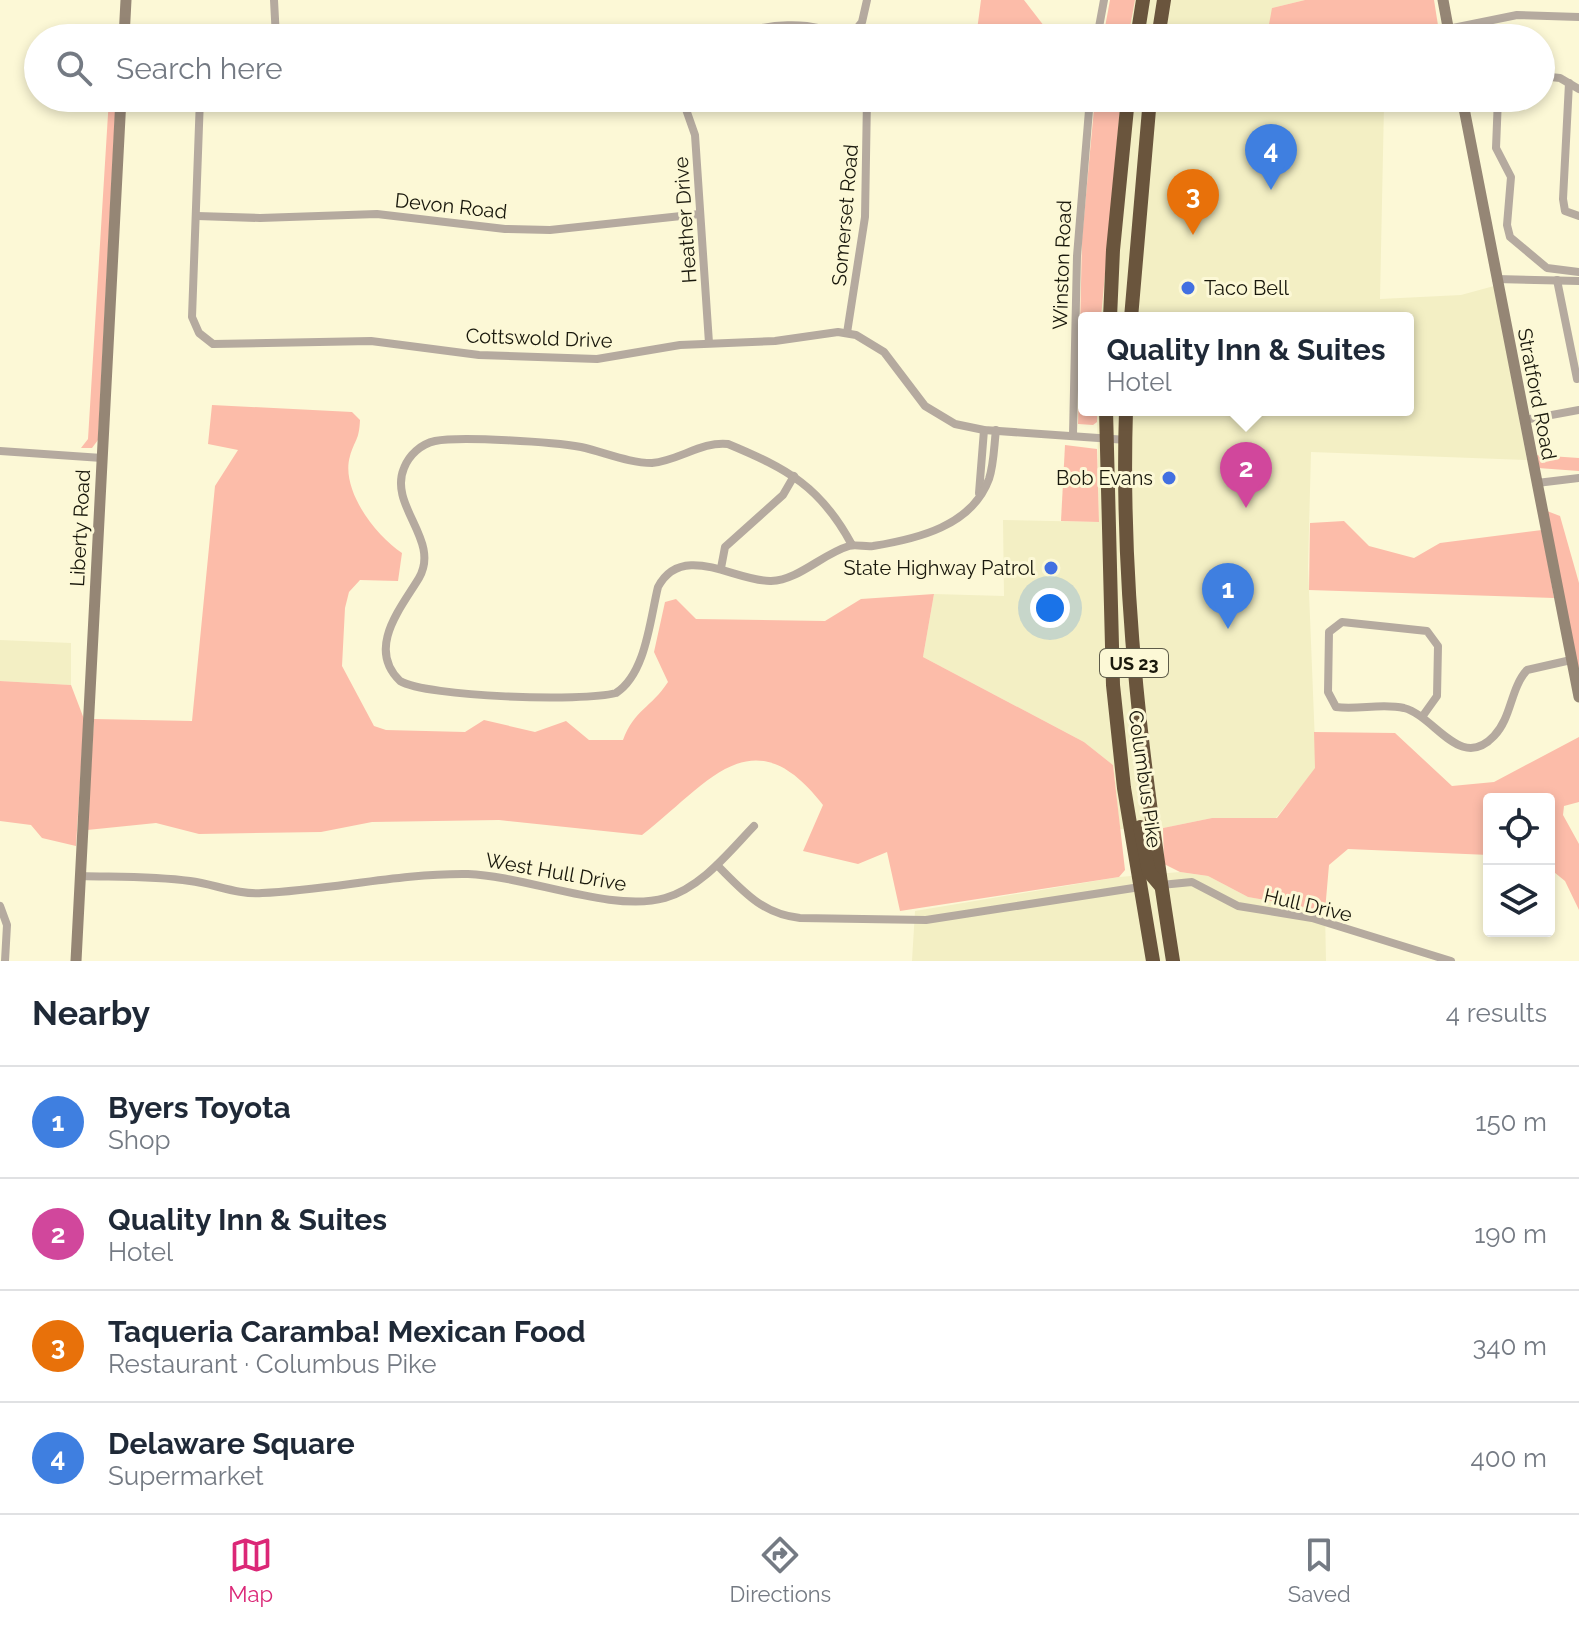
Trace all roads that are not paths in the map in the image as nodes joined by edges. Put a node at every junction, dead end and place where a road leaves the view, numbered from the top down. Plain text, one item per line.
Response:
1 (126, 0) edge
2 (274, 0) edge
3 (867, 0) edge
4 (1104, 0) edge
5 (1143, 0) edge
6 (1164, 0) edge
7 (1443, 0) edge
8 (1579, 17) edge
9 (125, 24) edge
10 (275, 24) edge
11 (860, 24) edge
12 (1100, 24) edge
13 (1139, 24) edge
14 (1160, 24) edge
15 (1447, 24) edge
16 (1485, 24) edge
17 (1555, 77) edge
18 (1569, 83) junction
19 (1579, 89) edge
20 (120, 112) edge
21 (200, 112) edge
22 (687, 112) edge
23 (867, 112) edge
24 (1089, 112) edge
25 (1127, 112) edge
26 (1149, 112) edge
27 (1465, 112) edge
28 (1497, 112) edge
29 (700, 214) junction
30 (197, 216) junction
31 (1579, 216) edge
32 (1510, 237) junction
33 (1488, 238) junction
34 (1579, 272) edge
35 (1496, 279) junction
36 (1557, 280) junction
37 (1579, 281) edge
38 (1110, 312) edge
39 (1132, 312) edge
40 (847, 333) junction
41 (709, 343) junction
42 (1577, 379) edge
43 (1579, 410) edge
44 (1106, 416) edge
45 (1126, 416) edge
46 (1524, 420) junction
47 (984, 430) junction
48 (996, 430) junction
49 (1073, 434) junction
50 (1104, 437) junction
51 (1127, 440) junction
52 (0, 451) edge
53 (102, 458) junction
54 (794, 476) junction
55 (1579, 478) edge
56 (1537, 483) junction
57 (979, 495) junction
58 (1128, 539) junction
59 (1107, 540) junction
60 (852, 545) junction
61 (721, 568) junction
62 (1571, 660) junction
63 (1579, 697) edge
64 (1422, 717) junction
65 (1124, 788) junction
66 (754, 826) dead end
67 (717, 865) junction
68 (81, 876) junction
69 (1160, 885) junction
70 (1140, 887) junction
71 (0, 906) edge
72 (1425, 958) edge
73 (5, 961) edge
74 (76, 961) edge
75 (1153, 961) edge
76 (1166, 961) edge
77 (1173, 961) edge
78 (1451, 961) edge

1 - 9 street
2 - 10 street
3 - 11 street
4 - 12 street
5 - 13 highway
6 - 14 highway
7 - 15 street
8 - 16 street
17 - 18 street
18 - 19 street
18 - 31 street
20 - 53 street, Liberty Road
21 - 30 street, Cottswold Drive
22 - 29 street, Heather Drive
23 - 40 street, Somerset Road
24 - 49 street, Winston Road
25 - 38 highway
26 - 39 highway
27 - 33 street, Stratford Road
28 - 32 street
29 - 30 street, Devon Road
29 - 41 street, Heather Drive
30 - 41 street, Cottswold Drive
32 - 33 street
32 - 34 street
33 - 35 street, Stratford Road
35 - 36 street
35 - 46 street, Stratford Road
36 - 37 street
36 - 42 street
40 - 41 street, Cottswold Drive
40 - 47 street
43 - 46 street
44 - 50 highway, Columbus Pike / US 23
45 - 51 highway, Columbus Pike / US 23
46 - 56 street, Stratford Road
47 - 48 street
47 - 57 street
48 - 49 street
48 - 57 street
49 - 50 street
50 - 51 street
50 - 59 highway, Columbus Pike / US 23
51 - 58 highway, Columbus Pike / US 23
52 - 53 street
53 - 68 street, Liberty Road
54 - 60 street
54 - 61 street
54 - 61 street
55 - 56 street
56 - 62 street, Stratford Road
57 - 60 street
58 - 59 street
58 - 69 highway, Columbus Pike / US 23
59 - 65 highway, Columbus Pike / US 23
60 - 61 street
62 - 63 street, Stratford Road
62 - 64 street
64 - 64 street
65 - 69 highway
65 - 70 highway, Columbus Pike / US 23
66 - 67 street, West Hull Drive
67 - 68 street, West Hull Drive
67 - 70 street
68 - 74 street, Liberty Road
69 - 72 street, Hull Drive
69 - 77 highway, Columbus Pike / US 23
70 - 75 highway, Columbus Pike / US 23
70 - 76 highway
71 - 73 street
72 - 78 street, Hull Drive

